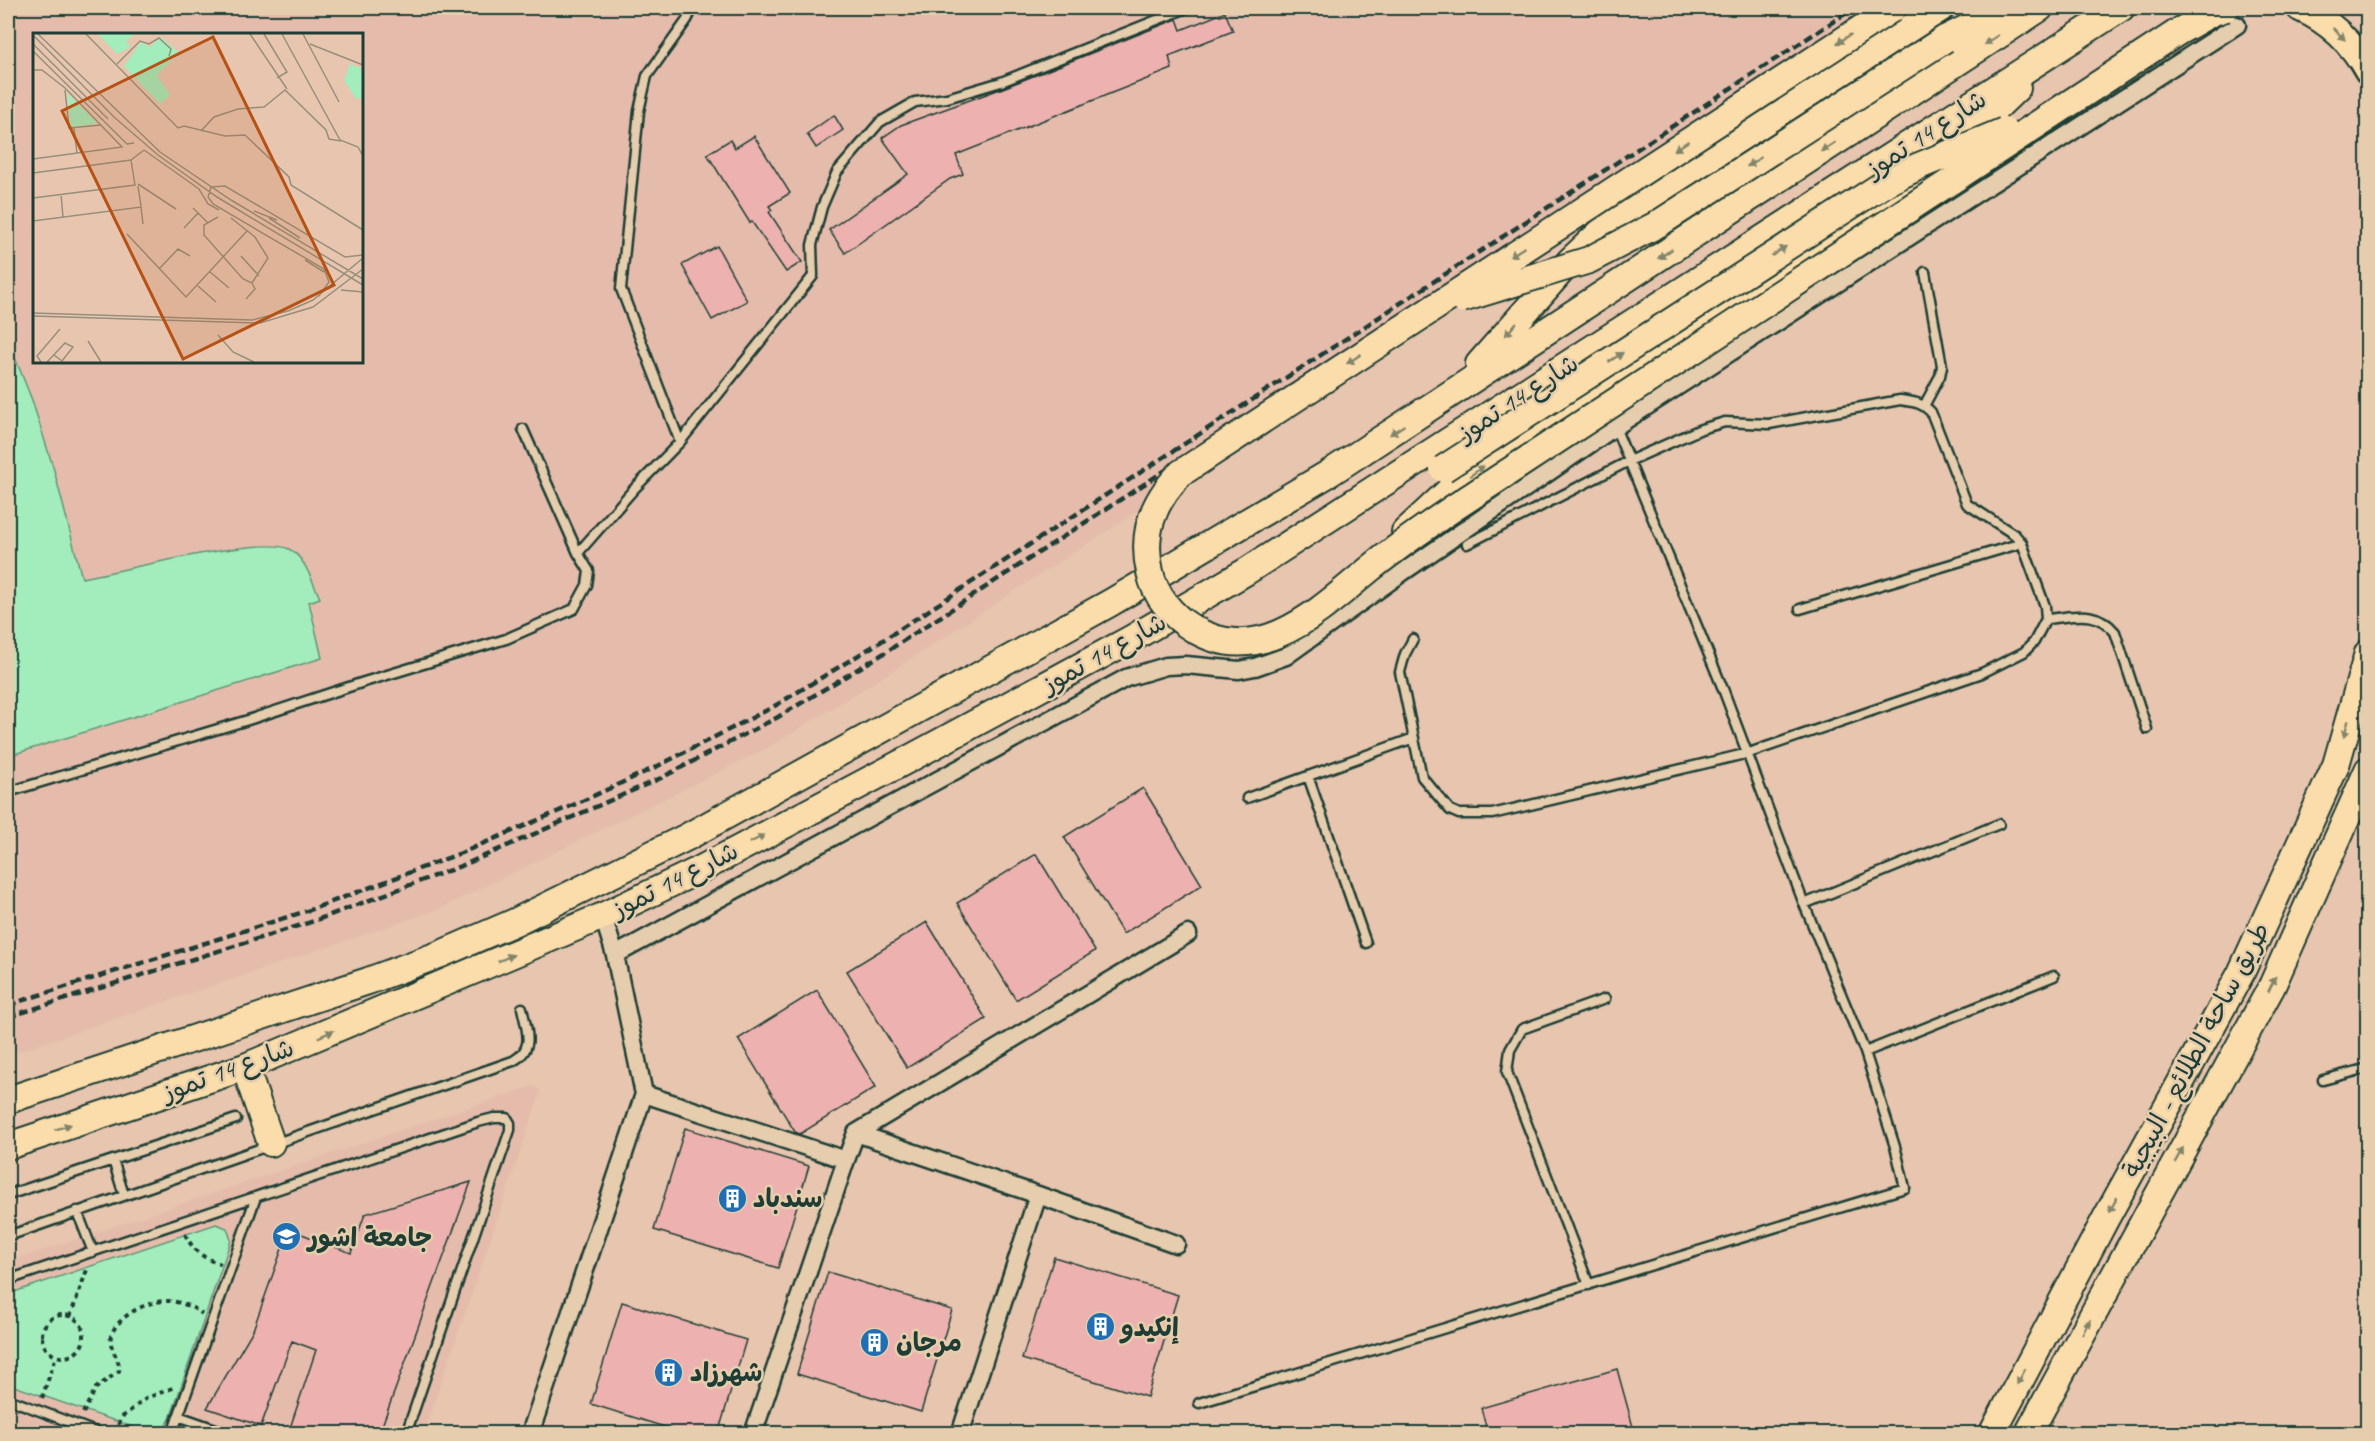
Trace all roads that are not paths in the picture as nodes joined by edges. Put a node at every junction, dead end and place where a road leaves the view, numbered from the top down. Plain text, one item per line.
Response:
1 (693, 8) edge
2 (1187, 8) edge
3 (1893, 8) edge
4 (1941, 8) edge
5 (2017, 8) edge
6 (2040, 8) edge
7 (2121, 8) edge
8 (2300, 8) edge
9 (2231, 16) edge
10 (2065, 44) junction
11 (2367, 71) edge
12 (2106, 79) junction
13 (1925, 272) dead end
14 (1397, 330) junction
15 (1924, 406) junction
16 (1428, 410) junction
17 (1615, 427) junction
18 (523, 429) dead end
19 (680, 442) junction
20 (1629, 461) junction
21 (2022, 543) junction
22 (1467, 544) dead end
23 (1290, 545) junction
24 (578, 553) junction
25 (1340, 595) junction
26 (1800, 609) dead end
27 (2046, 619) junction
28 (1413, 639) dead end
29 (2367, 653) edge
30 (2147, 729) dead end
31 (1414, 738) junction
32 (1749, 753) junction
33 (2367, 770) edge
34 (1308, 776) junction
35 (8, 792) edge
36 (1247, 798) dead end
37 (1999, 824) dead end
38 (1804, 904) junction
39 (603, 916) junction
40 (1188, 934) dead end
41 (1366, 943) dead end
42 (615, 955) junction
43 (2054, 976) dead end
44 (1605, 999) dead end
45 (522, 1008) dead end
46 (1865, 1052) junction
47 (244, 1068) junction
48 (2367, 1068) edge
49 (2323, 1080) dead end
50 (644, 1094) junction
51 (8, 1100) edge
52 (236, 1119) dead end
53 (856, 1133) junction
54 (271, 1143) junction
55 (8, 1146) edge
56 (113, 1160) junction
57 (846, 1160) junction
58 (8, 1195) edge
59 (124, 1195) junction
60 (1038, 1195) junction
61 (256, 1197) junction
62 (77, 1211) junction
63 (8, 1236) edge
64 (1176, 1245) dead end
65 (93, 1251) junction
66 (8, 1280) edge
67 (1588, 1285) junction
68 (8, 1399) edge
69 (1199, 1403) dead end
70 (178, 1416) junction
71 (101, 1434) edge
72 (172, 1434) edge
73 (230, 1434) edge
74 (406, 1434) edge
75 (530, 1434) edge
76 (753, 1434) edge
77 (960, 1434) edge
78 (1992, 1434) edge
79 (2028, 1434) edge

1 - 19 lane
2 - 19 lane
3 -> 14 main road, bridge
4 -> 16 main road
5 -> 14 main road, bridge
6 -> 16 main road, شارع 14 تموز
7 - 10 main road, شارع 14 تموز
8 -> 11 main road
9 - 12 main road, bridge
9 - 17 street
10 - 23 main road, شارع 14 تموز
25 -> 10 main road, bridge
23 -> 12 main road, bridge
12 - 25 main road, bridge
13 - 15 lane
14 -> 25 main road, bridge
15 - 20 lane
15 - 21 lane
16 -> 51 main road, شارع 14 تموز
17 - 20 lane
17 - 42 street
18 - 24 lane
19 - 24 lane
20 - 22 lane
20 - 32 lane
21 - 26 lane
21 - 27 lane
39 -> 23 main road, شارع 14 تموز
24 - 35 lane
27 - 30 lane
27 - 32 lane
28 - 31 lane
29 -> 78 main road, طريق ساحة الطلائع - البيجية
31 - 32 lane
31 - 34 lane
32 - 38 lane
79 -> 33 main road, طريق ساحة الطلائع - البيجية
34 - 36 lane
34 - 41 lane
37 - 38 lane
38 - 46 lane
39 - 42 street
47 -> 39 main road, شارع 14 تموز
40 - 53 street
42 - 50 street
43 - 46 lane
44 - 67 lane
45 - 54 lane
46 - 67 lane
47 - 54 main road
55 -> 47 main road, شارع 14 تموز
48 - 49 lane
50 - 57 street
50 - 75 street
52 - 56 lane
53 - 57 street
53 - 60 street
54 - 59 lane
56 - 58 lane
56 - 59 lane
57 - 76 street
59 - 62 lane
60 - 64 street
60 - 77 street
61 - 65 lane
61 - 70 lane
61 - 74 lane
62 - 63 lane
62 - 65 lane
65 - 66 lane
67 - 69 lane
68 - 71 lane
70 - 72 lane
70 - 73 lane

